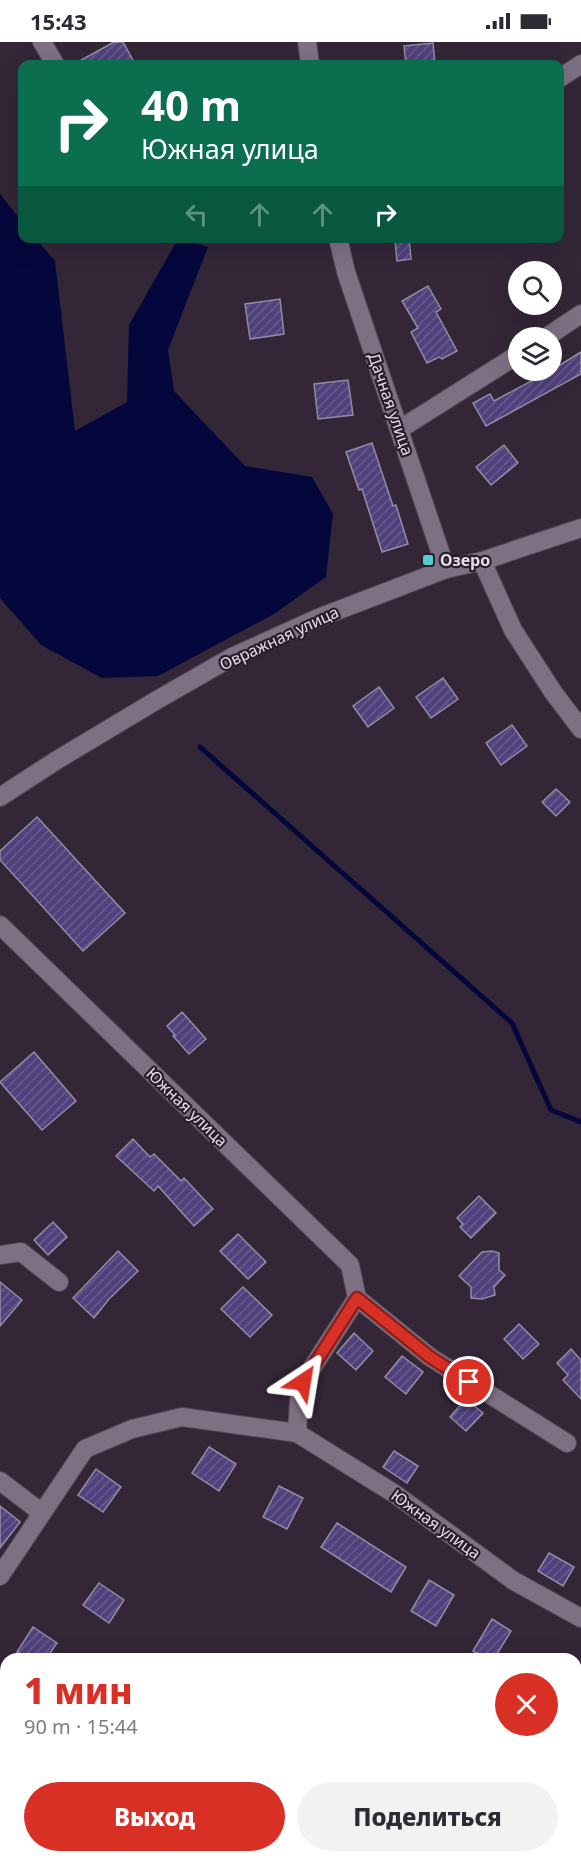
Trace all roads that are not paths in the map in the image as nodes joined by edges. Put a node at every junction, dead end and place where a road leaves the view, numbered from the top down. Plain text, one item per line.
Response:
1 (42, 42) edge
2 (307, 42) edge
3 (53, 60) edge
4 (309, 60) edge
5 (581, 64) edge
6 (564, 75) edge
7 (339, 243) edge
8 (581, 314) edge
9 (562, 327) edge
10 (508, 361) edge
11 (400, 429) junction
12 (581, 528) edge
13 (482, 561) junction
14 (446, 569) junction
15 (581, 729) edge
16 (0, 797) edge
17 (0, 925) edge
18 (0, 1255) edge
19 (59, 1282) dead end
20 (357, 1298) junction
21 (297, 1433) junction
22 (567, 1443) dead end
23 (0, 1481) edge
24 (42, 1514) junction
25 (0, 1576) edge
26 (581, 1618) edge

1 - 3 street
2 - 4 street
5 - 6 street
7 - 11 street, Дачная улица
8 - 9 street
10 - 11 street
11 - 14 street, Дачная улица
12 - 13 street, Овражная улица
13 - 14 street, Овражная улица
13 - 15 street
14 - 16 street, Овражная улица
17 - 20 street, Южная улица
18 - 19 street
20 - 21 street
20 - 22 street
21 - 24 street
21 - 26 street, Южная улица
23 - 24 street
24 - 25 street

